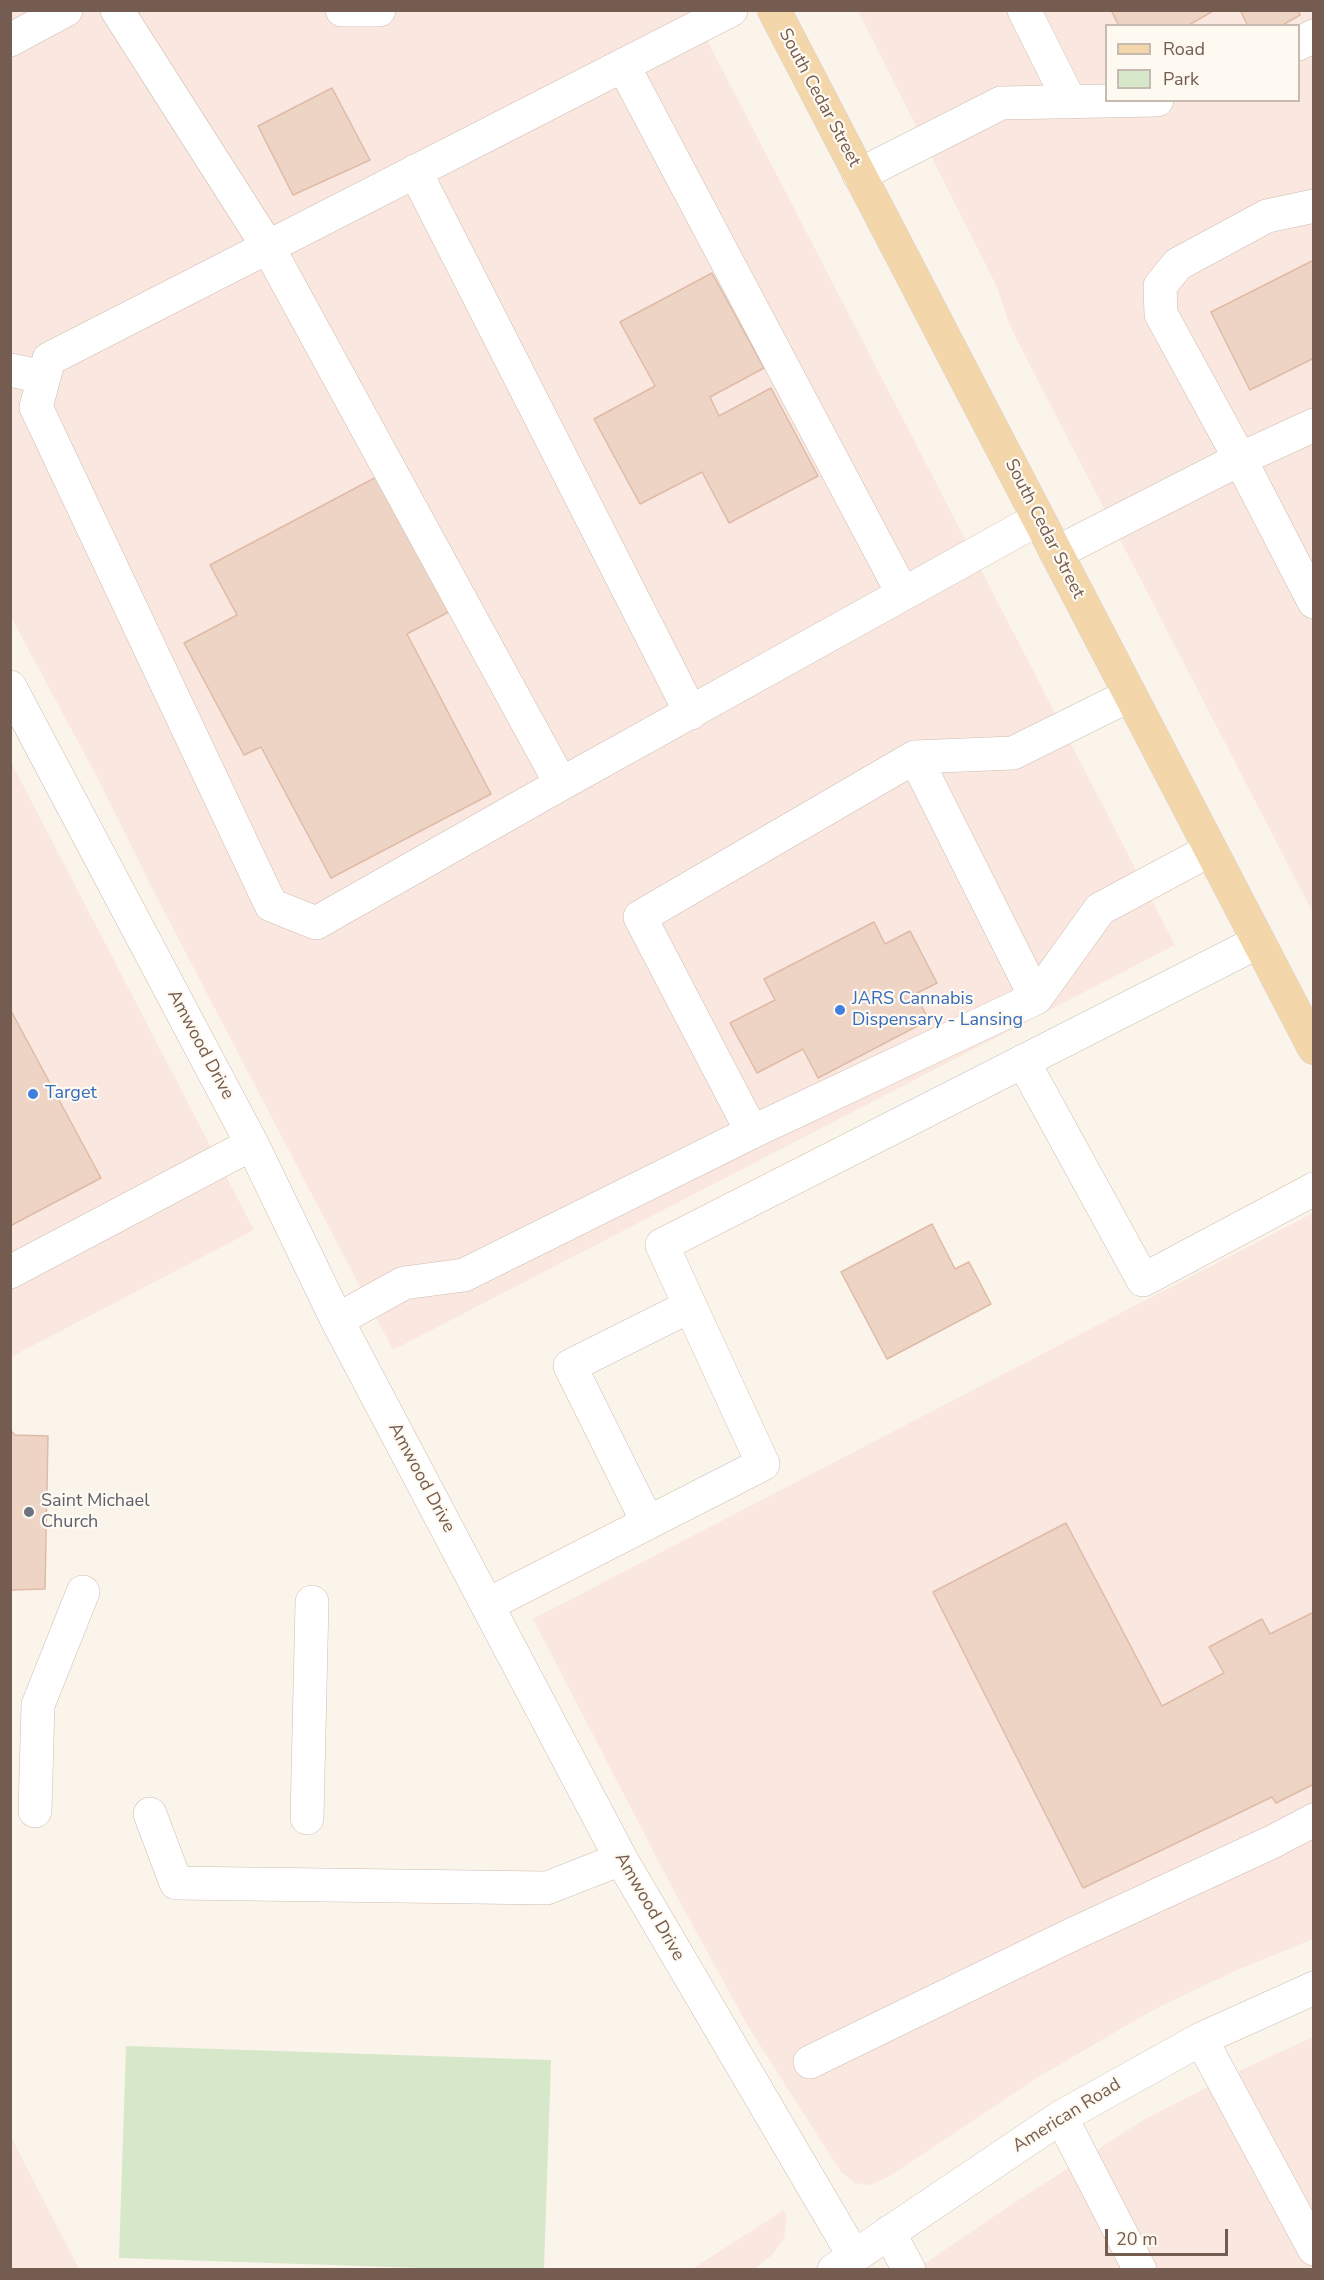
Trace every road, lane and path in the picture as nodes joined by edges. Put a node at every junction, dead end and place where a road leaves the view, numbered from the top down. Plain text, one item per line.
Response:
1 (66, 10) edge
2 (117, 10) edge
3 (342, 10) edge
4 (380, 10) edge
5 (731, 10) edge
6 (774, 10) edge
7 (1024, 10) edge
8 (1314, 36) edge
9 (10, 40) edge
10 (1300, 43) edge
11 (623, 65) junction
12 (1105, 101) edge
13 (1070, 102) junction
14 (415, 171) junction
15 (859, 175) junction
16 (1314, 206) edge
17 (268, 247) junction
18 (10, 370) edge
19 (44, 376) junction
20 (1314, 425) edge
21 (1240, 459) junction
22 (1038, 519) junction
23 (1056, 553) junction
24 (903, 594) junction
25 (1314, 602) edge
26 (10, 687) edge
27 (1130, 695) junction
28 (691, 713) junction
29 (915, 757) junction
30 (561, 784) junction
31 (1210, 850) junction
32 (1258, 942) junction
33 (1036, 998) junction
34 (1314, 1048) edge
35 (1023, 1061) junction
36 (752, 1132) junction
37 (252, 1144) junction
38 (1314, 1189) edge
39 (10, 1272) edge
40 (690, 1306) junction
41 (337, 1320) junction
42 (648, 1523) junction
43 (83, 1592) dead end
44 (312, 1602) dead end
45 (487, 1605) junction
46 (35, 1811) dead end
47 (150, 1814) dead end
48 (307, 1818) dead end
49 (1314, 1820) edge
50 (621, 1860) junction
51 (1310, 1997) edge
52 (1201, 2039) junction
53 (810, 2062) dead end
54 (1061, 2117) junction
55 (889, 2232) junction
56 (1314, 2249) edge
57 (844, 2263) edge
58 (909, 2270) edge
59 (1140, 2270) edge

1 - 9 street
2 - 17 street
3 - 4 street
5 - 11 street
6 - 15 main road, South Cedar Street
7 - 13 street
8 - 10 street
11 - 14 street
11 - 24 street
12 - 13 street
13 - 15 street
14 - 17 street
14 - 28 street
15 - 22 main road, South Cedar Street
16 - 21 street
17 - 19 street
17 - 30 street
18 - 19 street
19 - 30 street
20 - 21 street
21 - 23 street
21 - 25 street
22 - 23 main road, South Cedar Street
22 - 24 street
23 - 27 main road, South Cedar Street
24 - 28 street
26 - 37 street, Amwood Drive
27 - 29 street
27 - 31 main road, South Cedar Street
28 - 30 street
29 - 33 street
29 - 36 street
31 - 32 main road, South Cedar Street
31 - 33 street
32 - 34 main road, South Cedar Street
32 - 35 street
33 - 36 street
35 - 38 street
35 - 40 street
36 - 41 street
37 - 39 street
37 - 41 street, Amwood Drive
40 - 42 street
40 - 42 street
41 - 45 street, Amwood Drive
42 - 45 street
43 - 46 street
44 - 48 street
45 - 50 street, Amwood Drive
47 - 50 street
49 - 53 street
50 - 57 street, Amwood Drive
51 - 52 street, American Road
52 - 54 street, American Road
52 - 56 street
54 - 55 street, American Road
54 - 59 street
55 - 57 street, American Road
55 - 58 street

